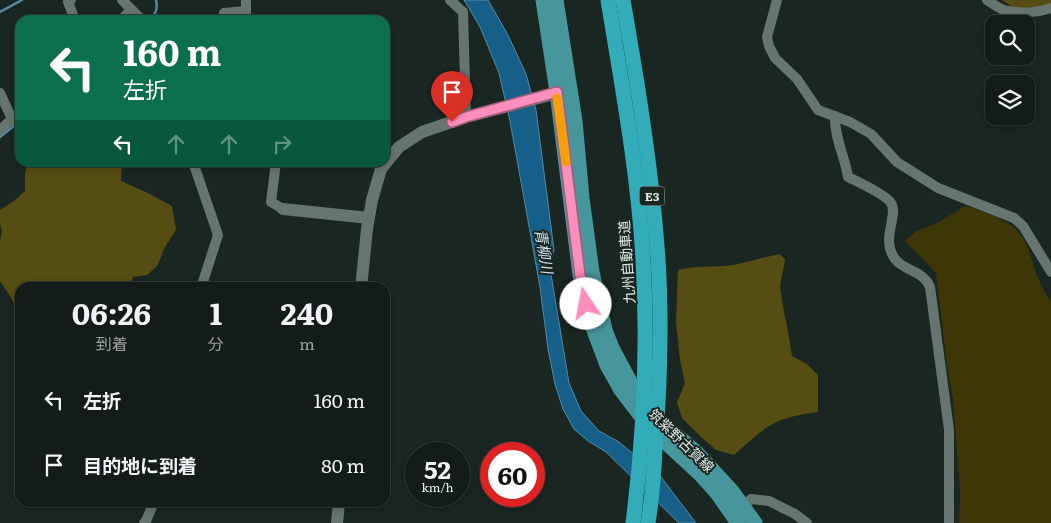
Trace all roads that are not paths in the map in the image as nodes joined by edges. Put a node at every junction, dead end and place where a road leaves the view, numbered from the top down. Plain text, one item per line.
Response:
1 (72, 0) edge
2 (122, 0) edge
3 (246, 0) edge
4 (450, 0) edge
5 (544, 0) edge
6 (556, 0) edge
7 (608, 0) edge
8 (623, 0) edge
9 (777, 0) edge
10 (987, 0) edge
11 (1051, 8) edge
12 (131, 10) junction
13 (224, 13) dead end
14 (72, 15) edge
15 (126, 15) edge
16 (136, 15) edge
17 (239, 15) edge
18 (246, 15) edge
19 (564, 91) junction
20 (0, 93) edge
21 (15, 115) edge
22 (835, 116) junction
23 (15, 117) edge
24 (466, 117) junction
25 (0, 130) edge
26 (390, 158) edge
27 (194, 167) edge
28 (275, 167) edge
29 (383, 167) edge
30 (283, 209) joint
31 (369, 218) junction
32 (1051, 272) edge
33 (203, 282) edge
34 (362, 282) edge
35 (743, 506) junction
36 (152, 507) edge
37 (339, 507) edge
38 (144, 523) edge
39 (337, 523) edge
40 (632, 523) edge
41 (648, 523) edge
42 (738, 523) edge
43 (755, 523) edge
44 (807, 523) edge
45 (950, 523) edge

1 - 14 street
2 - 12 street
3 - 18 street
4 - 24 street
5 - 19 main road, 筑紫野古賀線
6 - 19 main road, 筑紫野古賀線
7 - 40 highway, 九州自動車道 / E3
8 - 41 highway, E3
9 - 22 street
10 - 11 street
12 - 15 street
12 - 16 street
13 - 17 street
19 - 24 street
19 - 35 main road, 筑紫野古賀線
19 - 42 main road, 筑紫野古賀線
20 - 21 street
22 - 32 street
22 - 45 street
23 - 25 street
24 - 26 street
27 - 33 street
28 - 30 street
29 - 31 street
30 - 31 street
31 - 34 street
35 - 43 main road, 筑紫野古賀線
35 - 44 street
36 - 38 street
37 - 39 street

